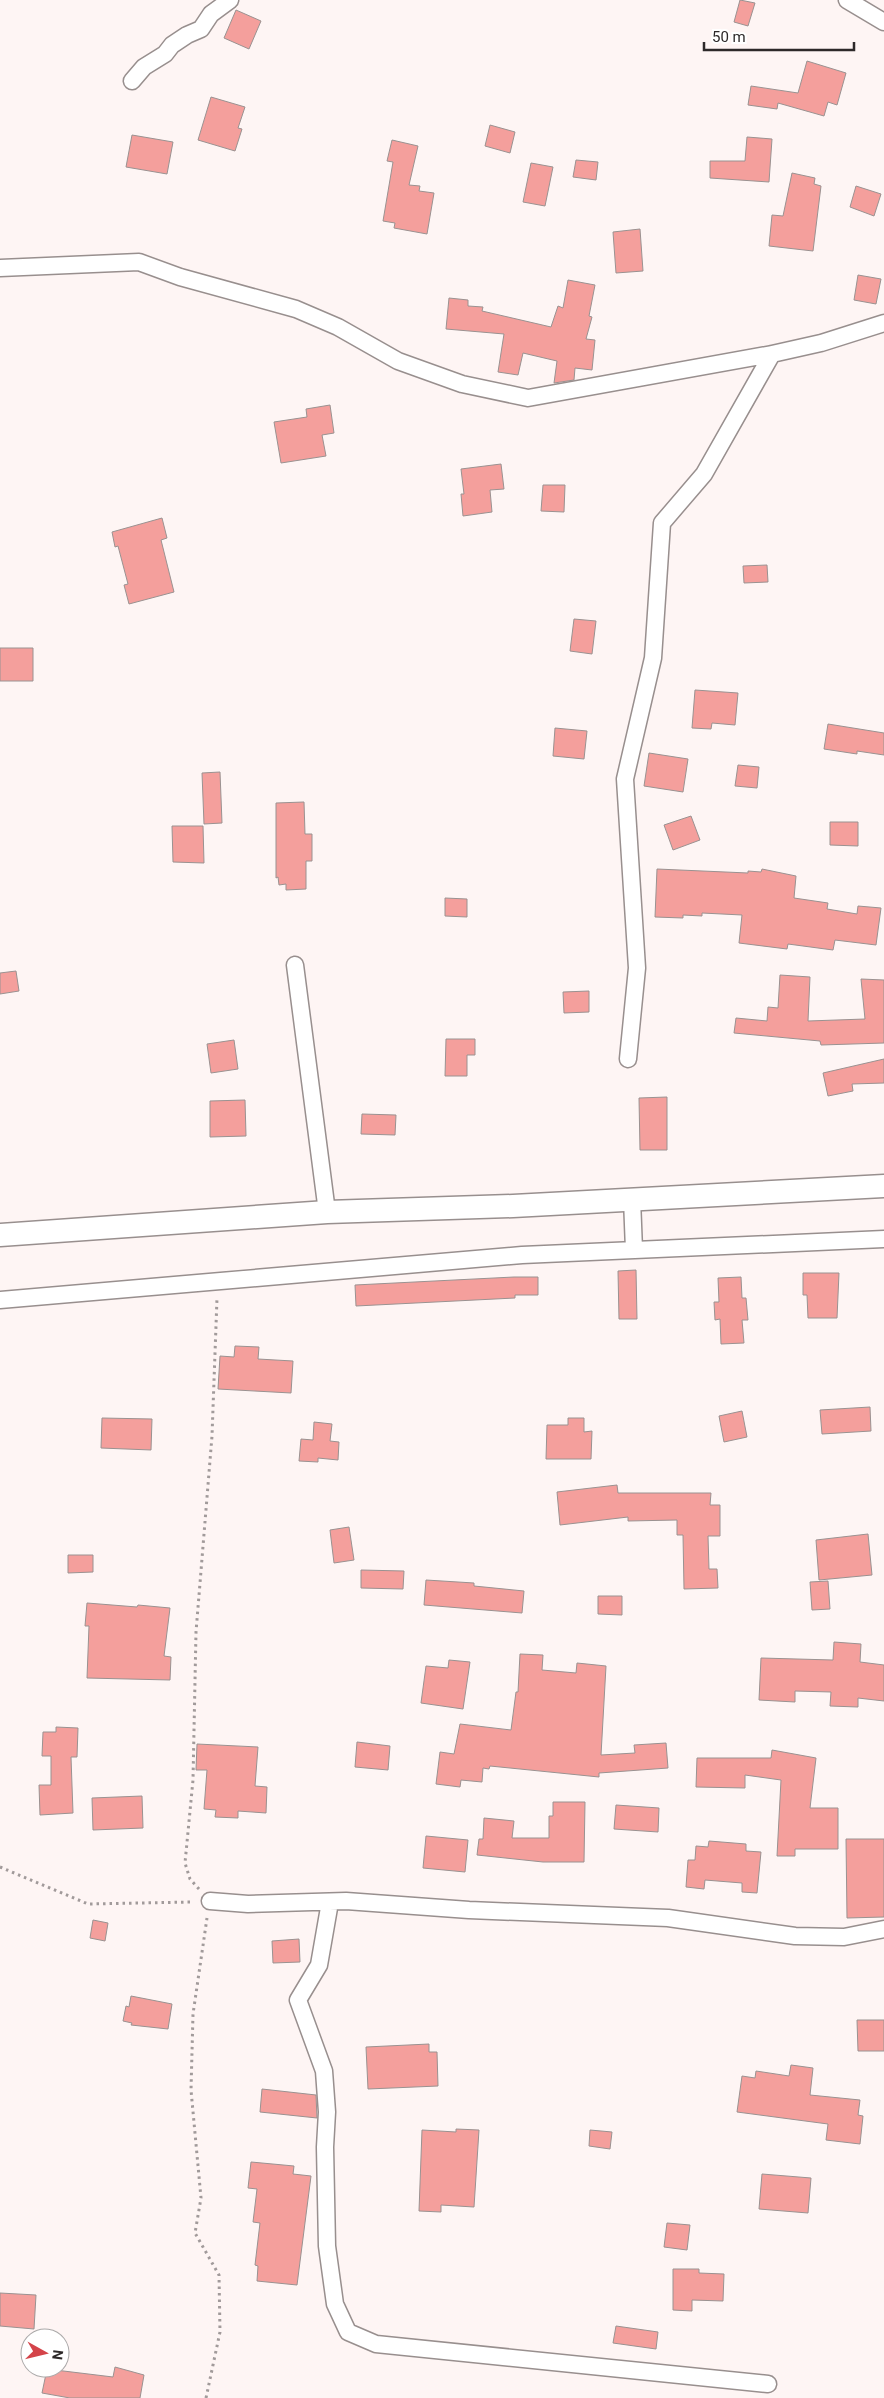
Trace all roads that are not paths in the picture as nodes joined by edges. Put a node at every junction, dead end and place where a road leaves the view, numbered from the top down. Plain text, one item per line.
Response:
1 (230, 0) edge
2 (847, 0) edge
3 (884, 22) edge
4 (132, 81) dead end
5 (0, 268) edge
6 (884, 323) edge
7 (772, 354) junction
8 (294, 965) dead end
9 (628, 1059) dead end
10 (884, 1186) edge
11 (632, 1199) junction
12 (328, 1212) junction
13 (0, 1235) edge
14 (884, 1239) edge
15 (634, 1250) junction
16 (0, 1300) edge
17 (210, 1902) road end
18 (330, 1902) junction
19 (884, 1929) edge
20 (768, 2384) dead end

1 - 4 street
2 - 3 street
5 - 7 street
6 - 7 street
7 - 9 street
8 - 12 street
10 - 11 main road
11 - 12 main road
11 - 15 street
12 - 13 main road
14 - 15 street
15 - 16 street
17 - 18 street
18 - 19 street
18 - 20 street

